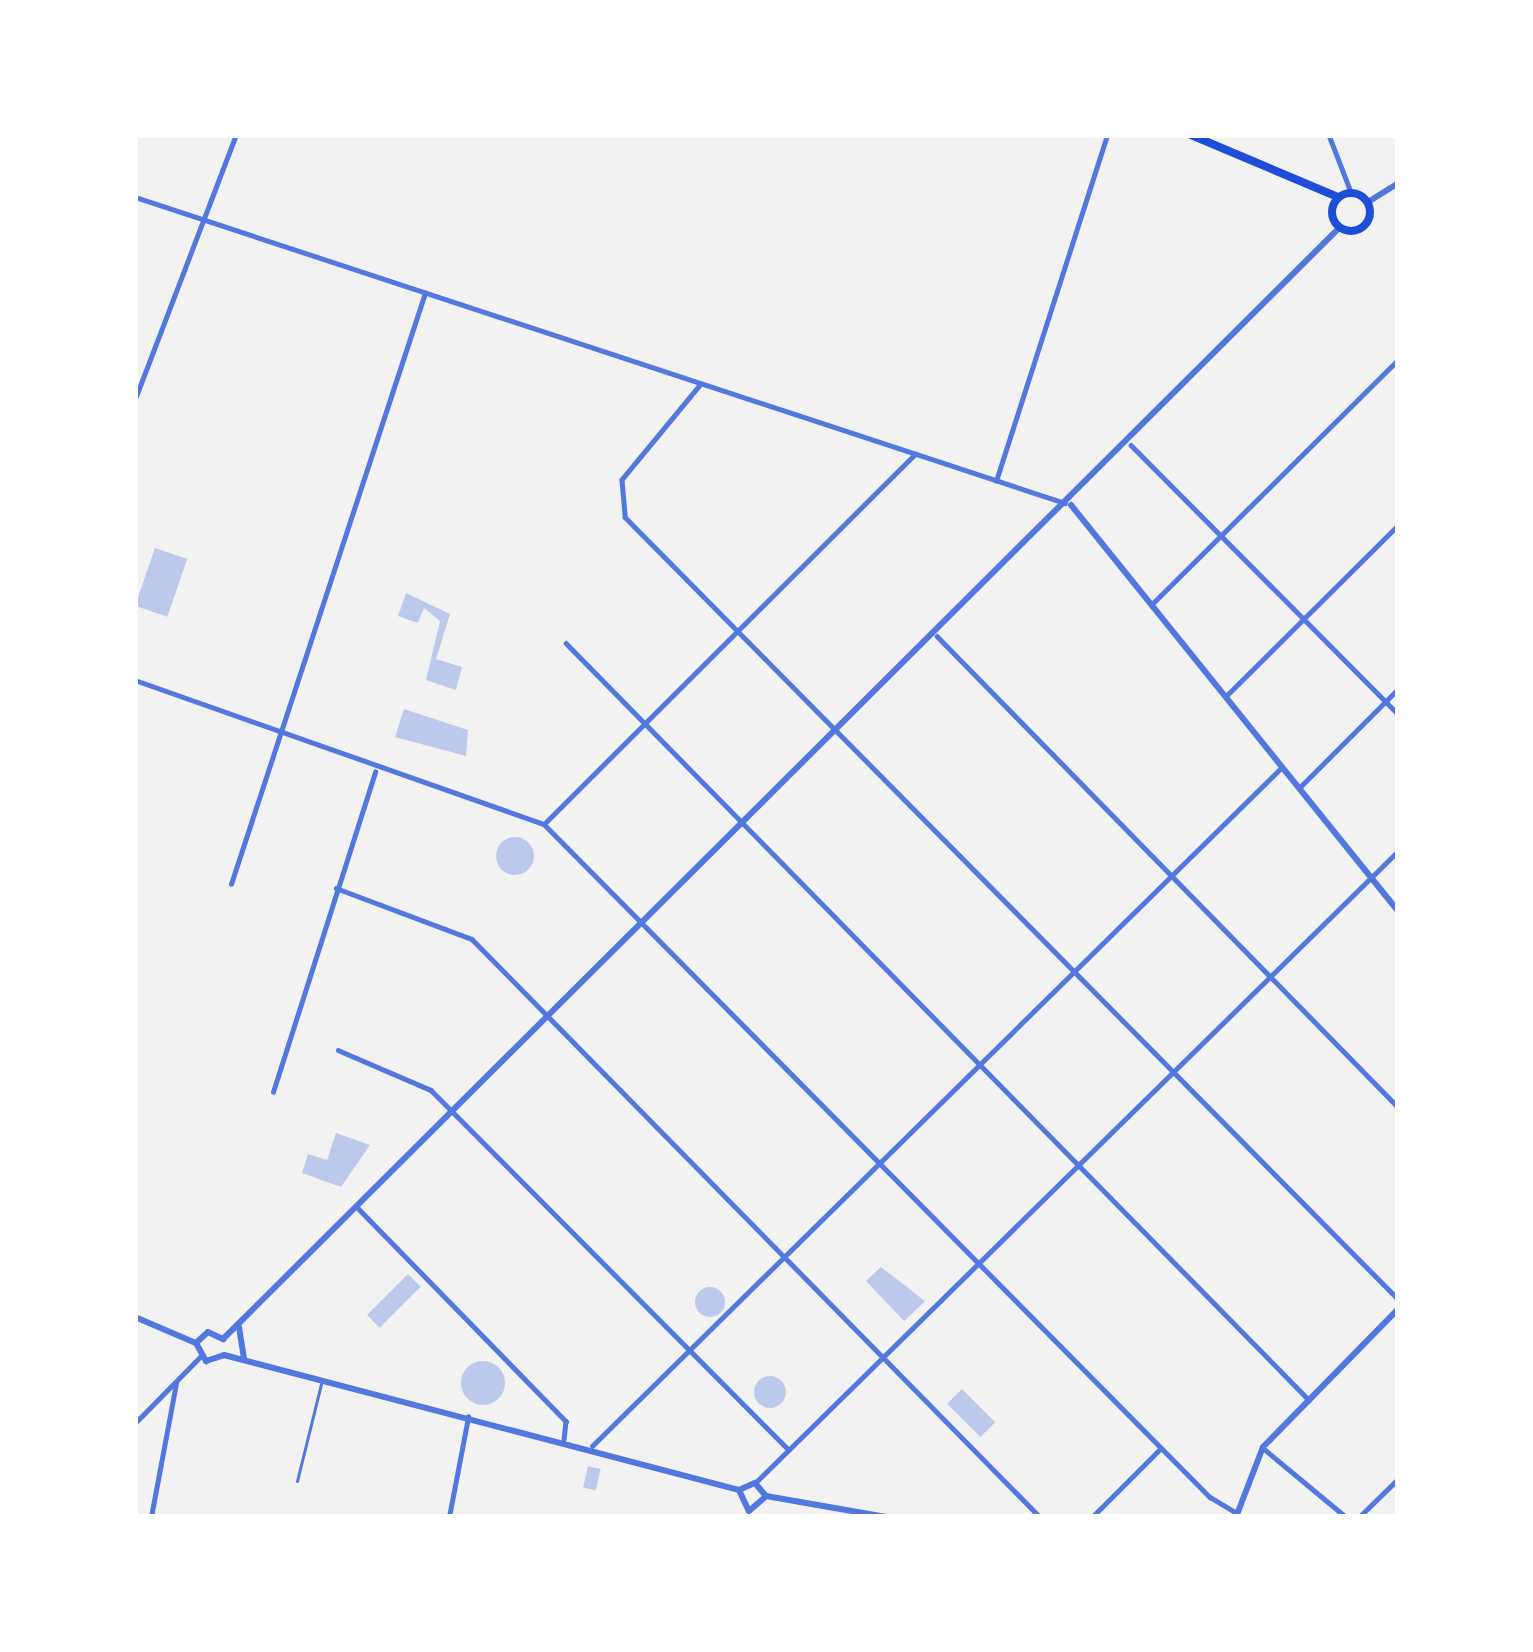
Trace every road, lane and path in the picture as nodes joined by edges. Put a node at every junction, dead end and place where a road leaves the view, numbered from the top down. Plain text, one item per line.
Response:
1 (236, 135) edge
2 (1108, 135) edge
3 (1191, 135) edge
4 (1329, 135) edge
5 (1398, 183) edge
6 (1351, 192) junction
7 (135, 197) edge
8 (1338, 197) junction
9 (1368, 202) junction
10 (200, 219) junction
11 (1340, 227) junction
12 (425, 293) junction
13 (1398, 360) edge
14 (701, 384) junction
15 (135, 399) edge
16 (1131, 446) junction
17 (915, 454) junction
18 (996, 481) junction
19 (1071, 506) junction
20 (1398, 525) edge
21 (1222, 535) junction
22 (1153, 603) junction
23 (1304, 618) junction
24 (743, 633) junction
25 (937, 636) junction
26 (566, 643) dead end
27 (135, 680) edge
28 (1398, 689) edge
29 (1226, 696) junction
30 (1385, 701) junction
31 (1398, 714) edge
32 (644, 725) junction
33 (839, 731) junction
34 (280, 735) junction
35 (1283, 766) junction
36 (376, 770) junction
37 (1300, 787) junction
38 (544, 824) junction
39 (743, 827) junction
40 (1398, 851) edge
41 (1173, 876) junction
42 (1371, 877) junction
43 (231, 884) dead end
44 (336, 888) junction
45 (1398, 911) edge
46 (645, 923) junction
47 (1076, 973) junction
48 (1270, 975) junction
49 (548, 1020) junction
50 (338, 1050) dead end
51 (980, 1066) junction
52 (1172, 1070) junction
53 (273, 1092) dead end
54 (1398, 1107) edge
55 (452, 1112) junction
56 (883, 1162) junction
57 (1076, 1164) junction
58 (356, 1206) junction
59 (784, 1258) junction
60 (979, 1260) junction
61 (1398, 1299) edge
62 (1398, 1309) edge
63 (135, 1317) edge
64 (241, 1323) junction
65 (224, 1339) junction
66 (196, 1343) junction
67 (689, 1351) junction
68 (224, 1355) junction
69 (200, 1358) junction
70 (883, 1358) junction
71 (246, 1361) junction
72 (321, 1382) junction
73 (176, 1383) junction
74 (1309, 1400) junction
75 (468, 1417) junction
76 (135, 1423) edge
77 (564, 1439) junction
78 (592, 1446) junction
79 (1263, 1447) junction
80 (1161, 1448) junction
81 (788, 1449) junction
82 (1398, 1479) edge
83 (297, 1481) dead end
84 (754, 1483) junction
85 (739, 1490) junction
86 (766, 1496) junction
87 (870, 1515) edge
88 (1237, 1515) edge
89 (151, 1517) edge
90 (449, 1517) edge
91 (886, 1517) edge
92 (1040, 1517) edge
93 (1092, 1517) edge
94 (1346, 1517) edge
95 (1358, 1517) edge

1 - 10 street
2 - 18 street
3 - 8 main road
4 - 6 street
5 - 9 street
6 - 8 main road
6 - 9 main road
7 - 10 street
8 - 11 main road
9 - 11 main road
10 - 12 street
10 - 15 street
11 - 16 street
12 - 14 street
12 - 34 street
13 - 21 street
14 - 17 street
14 - 24 street
16 - 19 street
16 - 21 street
17 - 18 street
17 - 24 street
18 - 19 street
19 - 22 street
19 - 25 street
20 - 23 street
21 - 22 street
21 - 23 street
22 - 29 street
23 - 29 street
23 - 30 street
24 - 32 street
24 - 33 street
25 - 33 street
25 - 41 street
26 - 32 street
27 - 34 street
28 - 30 street
29 - 35 street
30 - 31 street
30 - 37 street
32 - 38 street
32 - 39 street
33 - 39 street
33 - 47 street
34 - 36 street
34 - 43 street
35 - 37 street
35 - 41 street
36 - 38 street
36 - 44 street
37 - 42 street
38 - 46 street
39 - 46 street
39 - 51 street
40 - 42 street
41 - 47 street
41 - 48 street
42 - 45 street
42 - 48 street
44 - 49 street
44 - 53 street
46 - 49 street
46 - 56 street
47 - 51 street
47 - 52 street
48 - 52 street
48 - 54 street
49 - 55 street
49 - 59 street
50 - 55 street
51 - 56 street
51 - 57 street
52 - 57 street
52 - 61 street
55 - 58 street
55 - 67 street
56 - 59 street
56 - 60 street
57 - 60 street
57 - 74 street
58 - 64 street
58 - 77 street
59 - 67 street
59 - 70 street
60 - 70 street
60 - 80 street
62 - 74 street
63 - 66 street
64 - 65 street
64 - 71 street
65 - 66 street
65 - 68 street
66 - 69 street
67 - 78 street
67 - 81 street
68 - 69 street
68 - 71 street
69 - 73 street
70 - 81 street
70 - 92 street
71 - 72 street
72 - 75 street
72 - 83 lane
73 - 76 street
73 - 89 street
74 - 79 street
75 - 77 street
75 - 90 street
77 - 78 street
78 - 85 street
79 - 88 street
79 - 94 street
80 - 88 street
80 - 93 street
81 - 84 street
82 - 95 street
84 - 85 street
84 - 86 street
85 - 86 street
86 - 87 street
87 - 91 street

